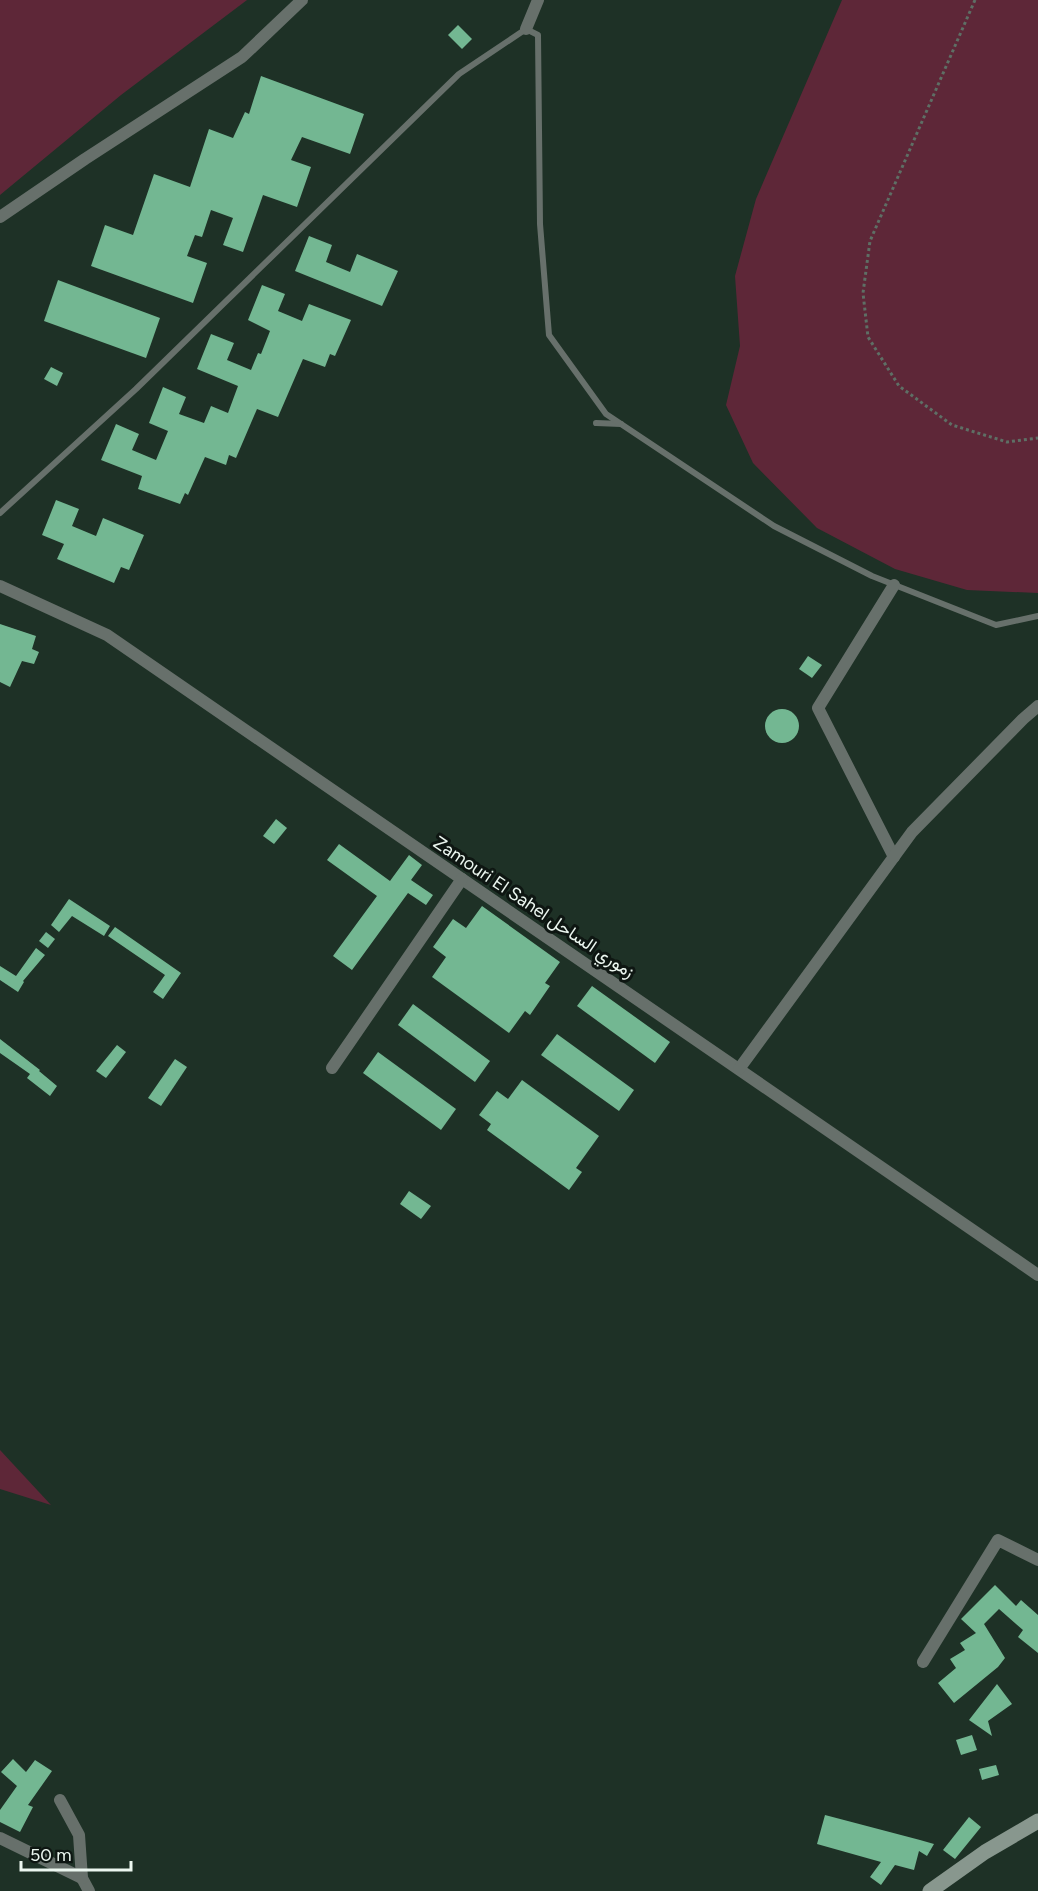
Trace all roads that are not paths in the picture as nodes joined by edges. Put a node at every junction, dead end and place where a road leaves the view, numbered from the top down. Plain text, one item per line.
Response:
1 (302, 0) edge
2 (538, 0) edge
3 (526, 29) junction
4 (0, 217) edge
5 (596, 423) dead end
6 (622, 424) junction
7 (0, 513) edge
8 (894, 585) junction
9 (0, 586) edge
10 (1038, 616) edge
11 (1038, 706) edge
12 (894, 857) junction
13 (462, 879) junction
14 (332, 1068) dead end
15 (739, 1070) junction
16 (1038, 1275) edge
17 (1038, 1560) edge
18 (923, 1662) dead end
19 (60, 1800) dead end
20 (1038, 1821) edge
21 (0, 1838) edge
22 (82, 1878) junction
23 (89, 1891) edge
24 (930, 1891) edge

1 - 4 street
2 - 3 street
3 - 6 lane
3 - 7 lane
5 - 6 lane
6 - 8 lane
8 - 10 lane
8 - 12 street
9 - 13 street, Zamouri El Sahel زموري الساحل
11 - 12 street
12 - 15 street
13 - 14 street
13 - 15 street, Zamouri El Sahel زموري الساحل
15 - 16 street, Zamouri El Sahel زموري الساحل
17 - 18 street
19 - 22 street
20 - 24 street
21 - 22 street
22 - 23 street

